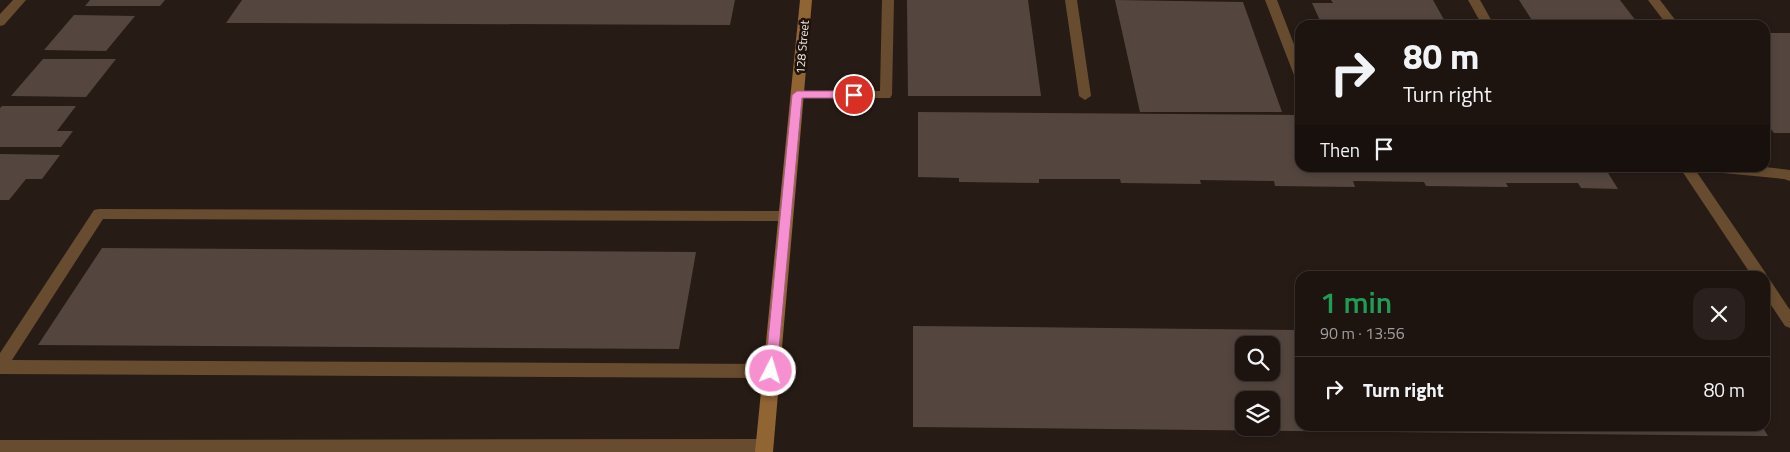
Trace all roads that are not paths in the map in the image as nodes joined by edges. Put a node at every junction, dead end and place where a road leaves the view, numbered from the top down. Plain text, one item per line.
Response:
1 (20, 0) edge
2 (806, 0) edge
3 (888, 0) edge
4 (1070, 0) edge
5 (1271, 0) edge
6 (1474, 0) edge
7 (1654, 0) edge
8 (1485, 20) edge
9 (1669, 20) edge
10 (0, 22) edge
11 (1295, 62) edge
12 (797, 95) junction
13 (1085, 96) dead end
14 (1690, 172) edge
15 (1761, 172) edge
16 (1789, 175) edge
17 (785, 216) junction
18 (1757, 271) edge
19 (1770, 292) edge
20 (1790, 322) edge
21 (0, 366) edge
22 (771, 371) junction
23 (0, 447) edge
24 (764, 449) edge

1 - 10 street
2 - 12 main road, 128 Street
3 - 12 lane
4 - 13 lane
5 - 11 lane
6 - 8 lane
7 - 9 lane
12 - 17 main road, 128 Street
14 - 18 lane
15 - 16 lane
17 - 21 lane
17 - 22 main road, 128 Street
19 - 20 lane
21 - 22 lane
22 - 24 main road, 128 Street
23 - 24 lane

